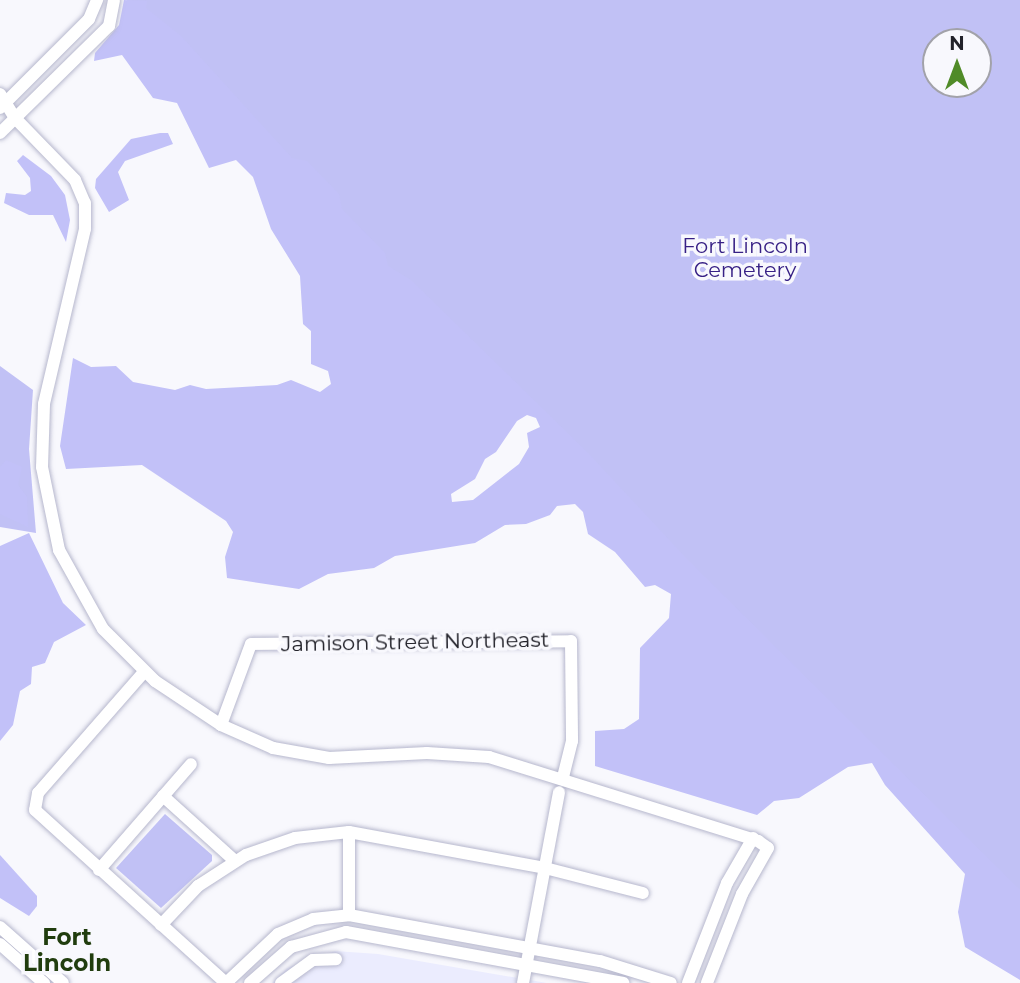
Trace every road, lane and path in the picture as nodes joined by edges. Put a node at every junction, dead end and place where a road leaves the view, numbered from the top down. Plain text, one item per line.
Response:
1 (97, 0) edge
2 (114, 0) edge
3 (2, 102) edge
4 (15, 118) junction
5 (0, 133) edge
6 (144, 672) junction
7 (221, 725) junction
8 (191, 764) dead end
9 (563, 777) junction
10 (559, 792) dead end
11 (163, 796) junction
12 (349, 832) junction
13 (753, 838) junction
14 (235, 861) junction
15 (545, 868) junction
16 (99, 870) junction
17 (643, 893) dead end
18 (349, 915) junction
19 (162, 925) junction
20 (0, 927) edge
21 (0, 944) edge
22 (529, 947) junction
23 (336, 959) dead end
24 (526, 965) junction
25 (44, 983) edge
26 (63, 983) edge
27 (226, 983) edge
28 (250, 983) edge
29 (281, 983) edge
30 (523, 983) edge
31 (623, 983) edge
32 (671, 983) edge
33 (688, 983) edge
34 (707, 983) edge

1 - 3 street
2 - 4 street
3 - 4 street
4 - 5 street
4 - 6 street
6 - 7 street
6 - 16 street
7 - 9 street
7 - 9 street, Jamison Street Northeast
8 - 11 street
9 - 13 street
10 - 15 street
11 - 14 street
11 - 16 street
12 - 14 street
12 - 15 street
12 - 18 street
13 - 33 street
13 - 34 street
14 - 19 street
15 - 17 street
15 - 22 street
16 - 19 street
18 - 22 street
18 - 27 street
19 - 27 street
20 - 26 street
21 - 25 street
22 - 24 street
22 - 32 street
23 - 29 street
24 - 28 street
24 - 30 street
24 - 31 street

